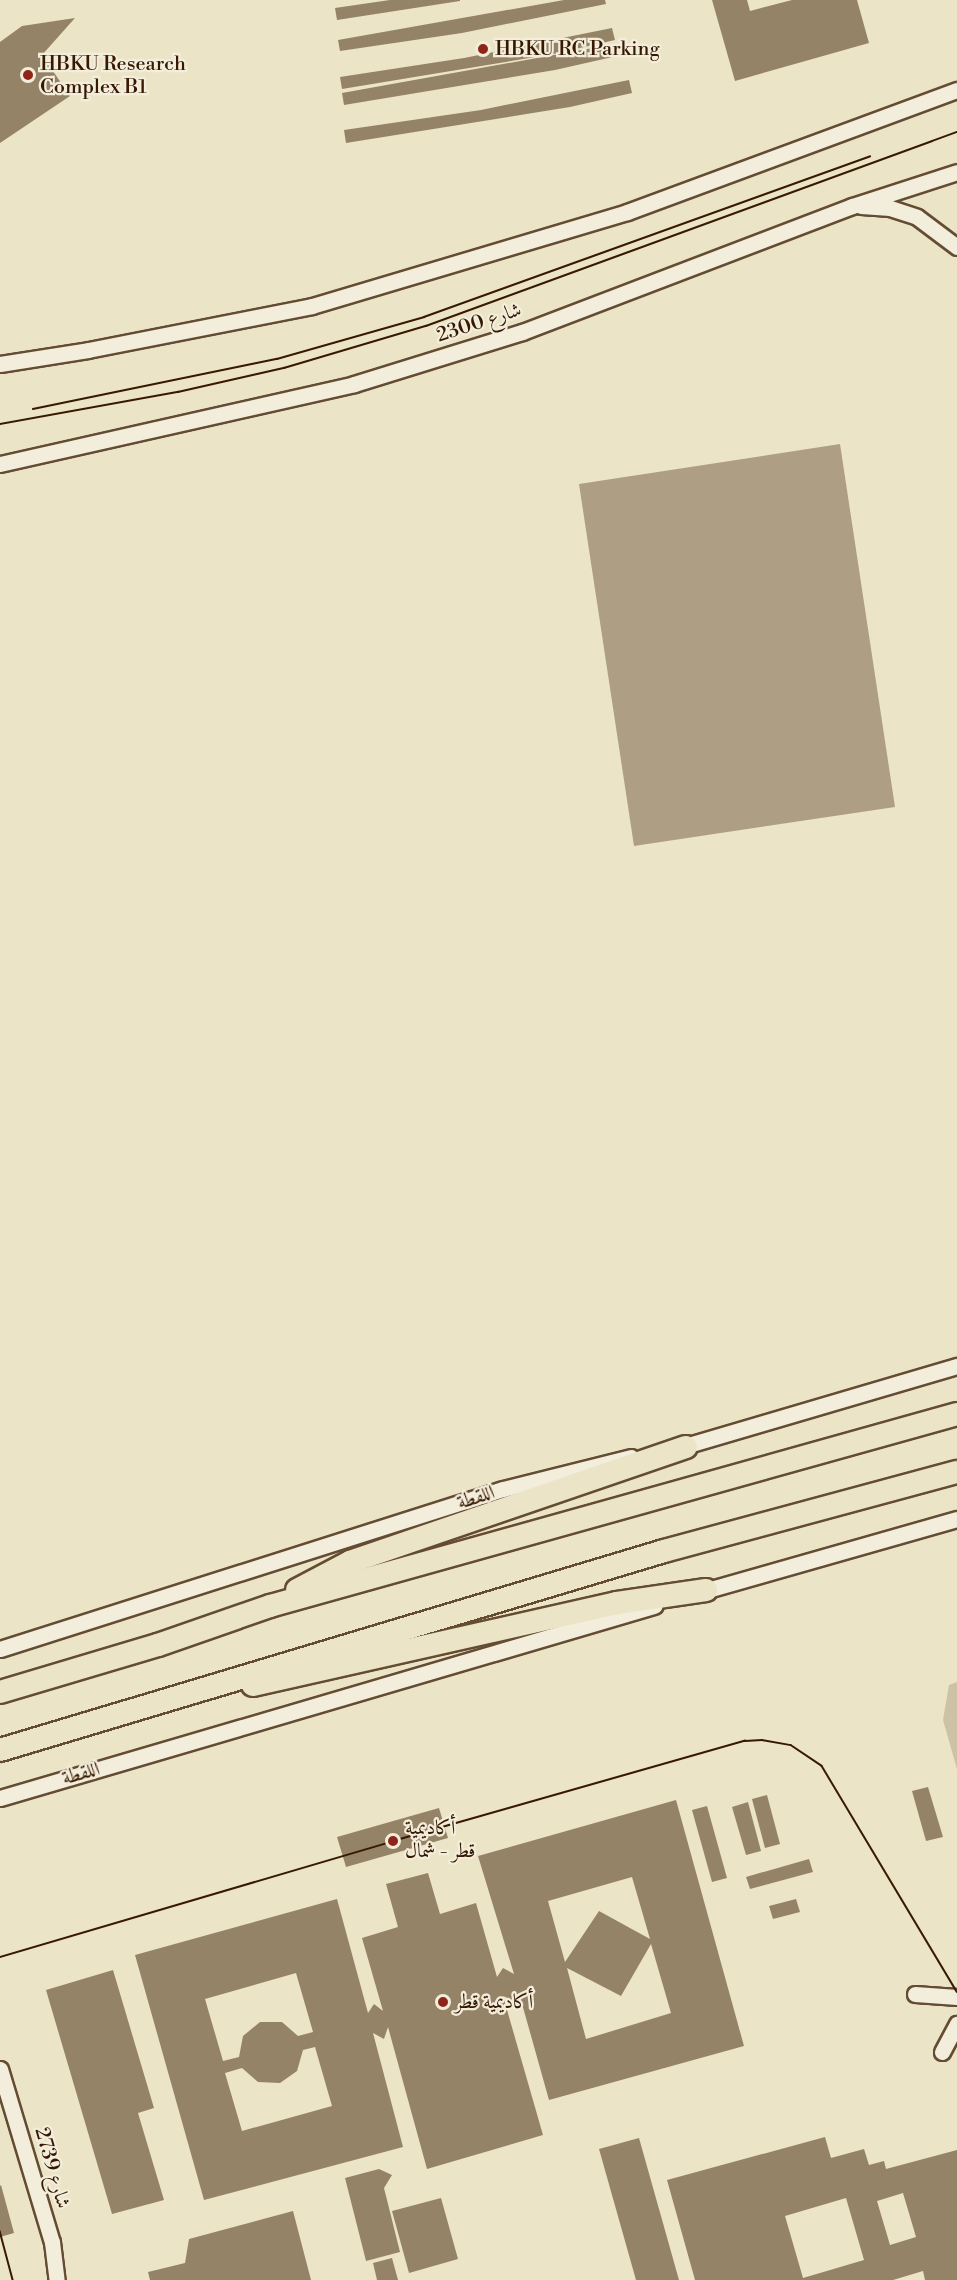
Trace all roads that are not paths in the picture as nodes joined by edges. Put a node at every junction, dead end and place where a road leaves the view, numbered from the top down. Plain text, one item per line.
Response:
1 (957, 90) edge
2 (957, 172) edge
3 (852, 206) junction
4 (957, 247) edge
5 (0, 364) edge
6 (0, 464) edge
7 (957, 1366) edge
8 (957, 1414) edge
9 (686, 1447) junction
10 (957, 1472) edge
11 (957, 1519) edge
12 (706, 1590) junction
13 (270, 1606) junction
14 (0, 1649) edge
15 (0, 1692) edge
16 (123, 1712) junction
17 (0, 1750) edge
18 (0, 1798) edge
19 (915, 1994) dead end
20 (957, 1997) edge
21 (957, 2024) edge
22 (942, 2052) dead end
23 (0, 2069) edge
24 (57, 2280) edge

1 - 5 street
2 - 3 street, شارع 2300
3 - 4 street
3 - 6 street, شارع 2300
7 - 9 street, اللقطة
8 - 13 main road
9 - 13 main road
9 - 14 street, اللقطة
10 - 16 main road
11 - 12 street, اللقطة
12 - 16 main road
12 - 18 street, اللقطة
13 - 15 main road
16 - 17 main road
19 - 20 street
21 - 22 street
23 - 24 street, شارع 2739

